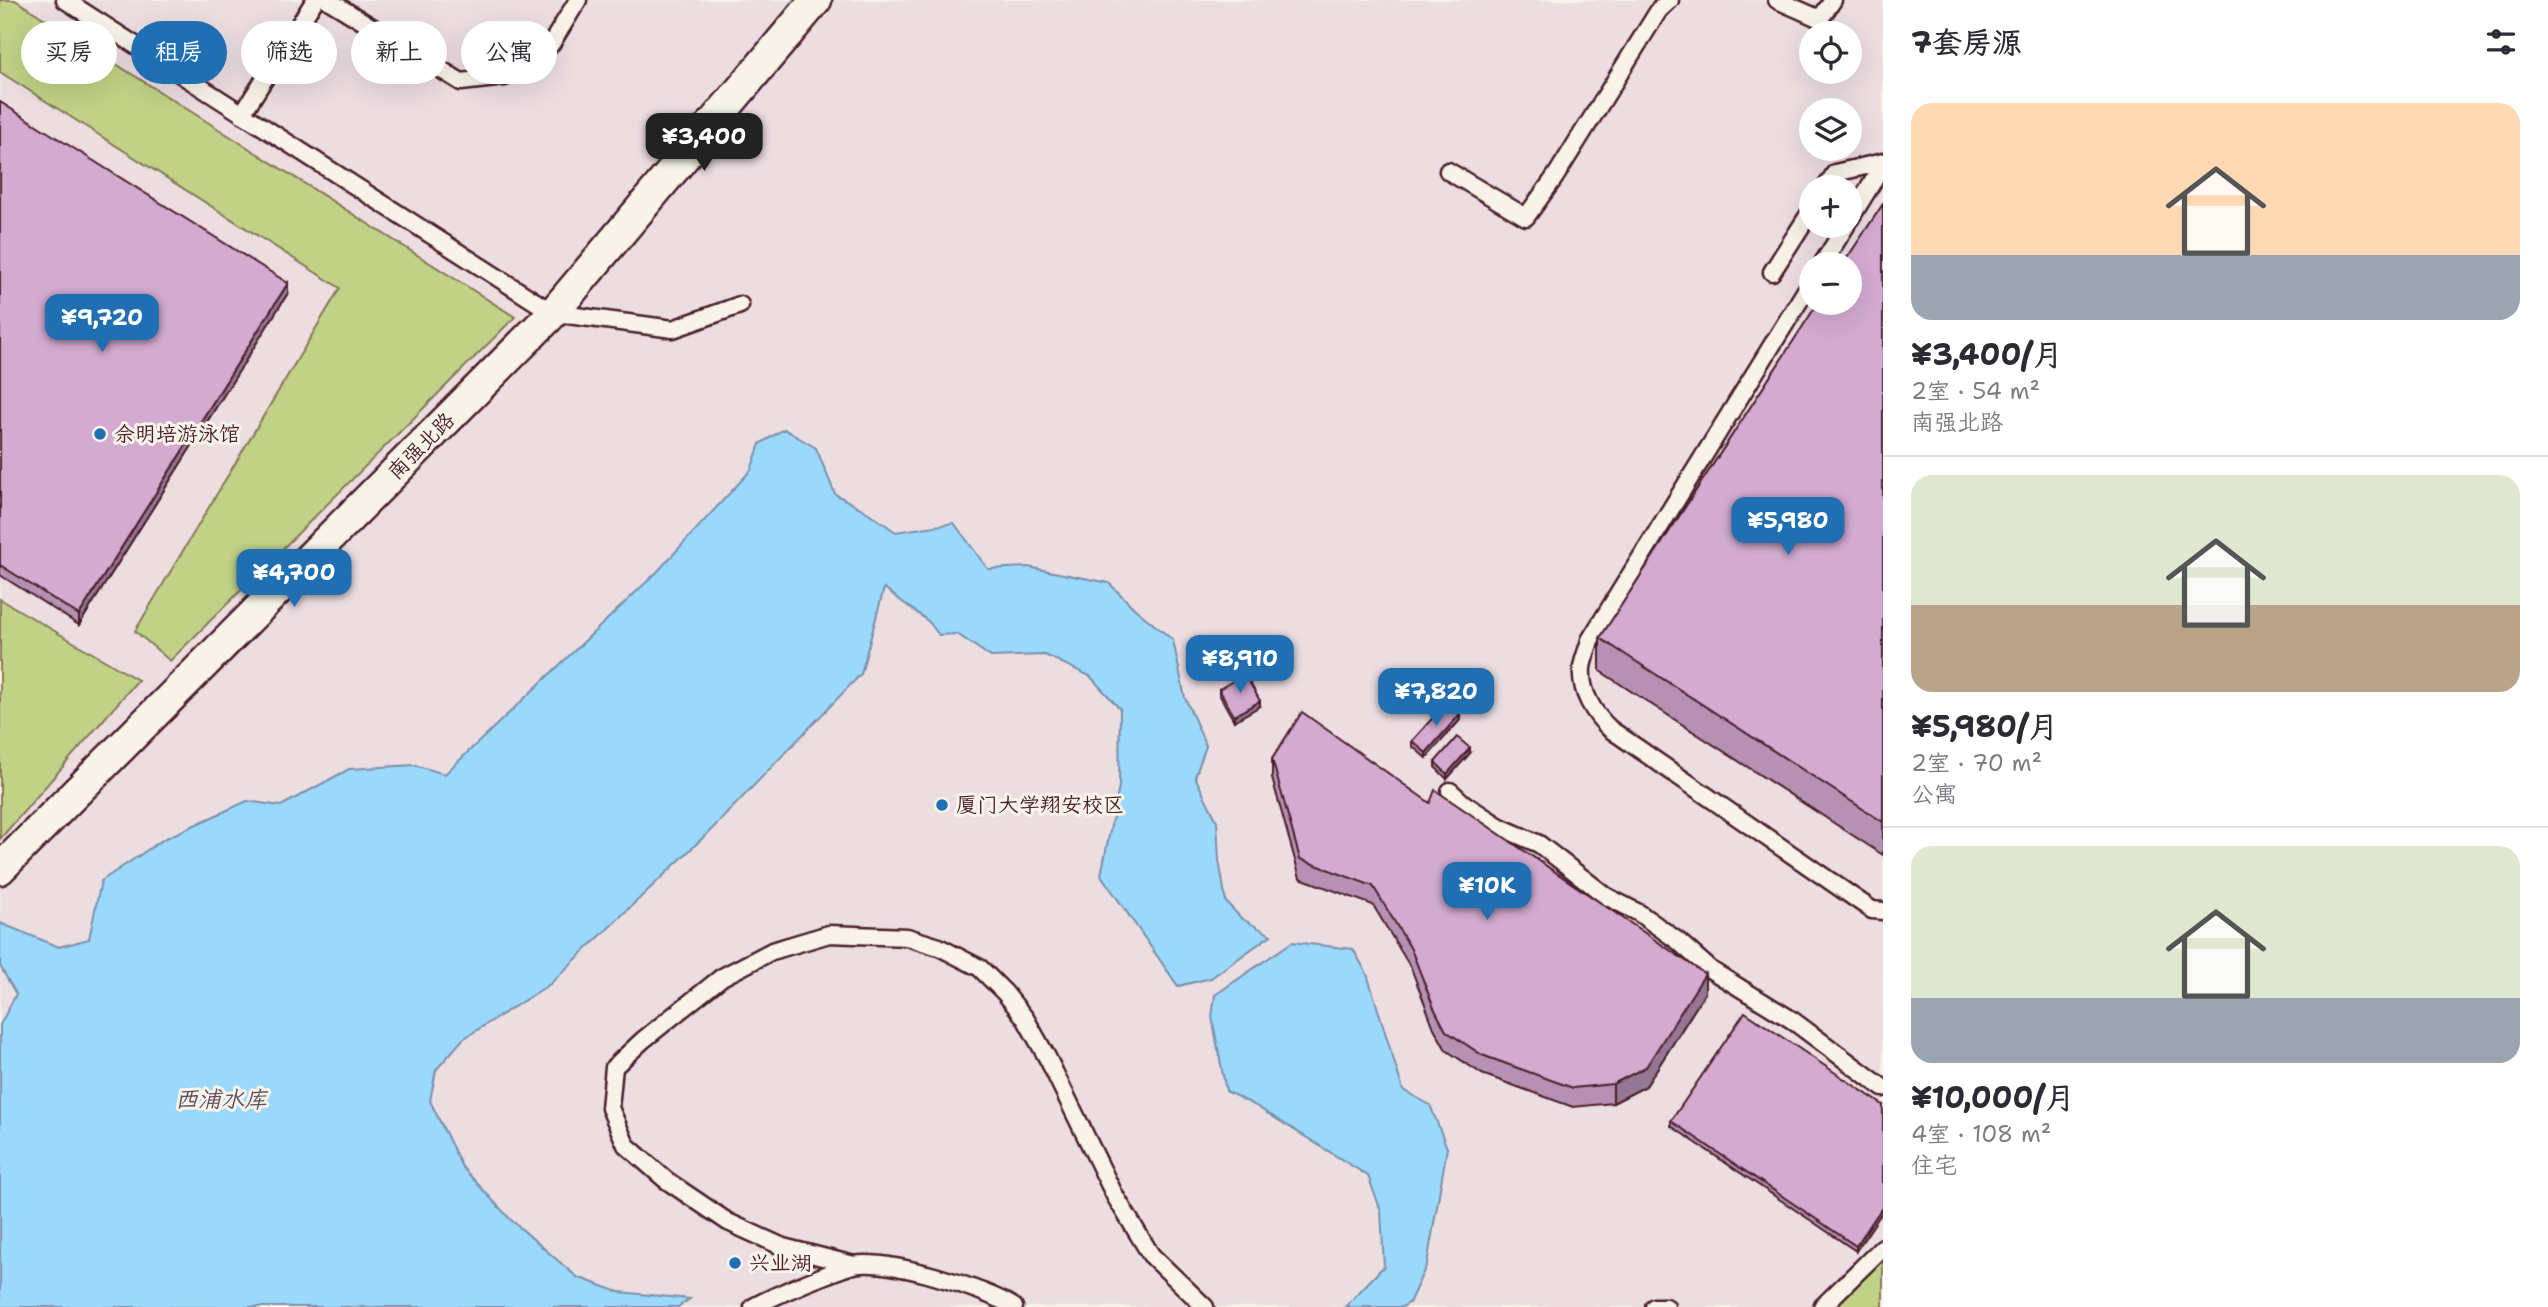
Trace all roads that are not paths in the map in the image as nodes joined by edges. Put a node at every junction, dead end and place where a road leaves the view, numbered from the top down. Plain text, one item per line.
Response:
1 (65, 0) edge
2 (315, 0) edge
3 (328, 0) edge
4 (578, 0) edge
5 (816, 0) edge
6 (1670, 0) edge
7 (1777, 0) edge
8 (1833, 0) edge
9 (242, 114) junction
10 (1883, 163) edge
11 (1448, 171) dead end
12 (1834, 175) edge
13 (1862, 199) edge
14 (1799, 230) edge
15 (1772, 272) dead end
16 (1799, 301) edge
17 (740, 305) dead end
18 (553, 313) junction
19 (1450, 791) dead end
20 (0, 869) edge
21 (1883, 911) edge
22 (1883, 1088) edge
23 (1883, 1247) edge
24 (854, 1265) junction
25 (753, 1307) edge
26 (1014, 1307) edge
27 (1205, 1307) edge
28 (1654, 1307) edge
29 (1666, 1307) edge
30 (1822, 1307) edge

1 - 9 lane
2 - 9 lane
3 - 4 lane
5 - 18 street, 南强北路
6 - 11 lane
7 - 8 lane
9 - 18 lane
10 - 12 lane
10 - 13 lane
14 - 15 lane
16 - 21 lane
17 - 18 lane
18 - 20 street, 南强北路
19 - 22 lane
23 - 30 lane
24 - 25 lane
24 - 26 lane
24 - 27 lane
28 - 29 lane

